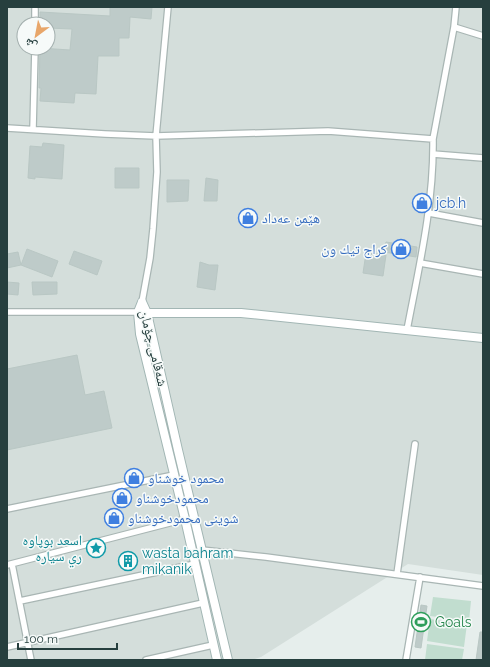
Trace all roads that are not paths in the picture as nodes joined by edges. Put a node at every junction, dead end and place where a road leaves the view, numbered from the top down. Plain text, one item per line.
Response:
1 (168, 7) edge
2 (456, 7) edge
3 (35, 9) dead end
4 (35, 16) edge
5 (454, 27) junction
6 (483, 36) edge
7 (34, 56) edge
8 (7, 128) edge
9 (33, 129) junction
10 (156, 136) junction
11 (433, 139) junction
12 (433, 154) junction
13 (483, 158) edge
14 (429, 213) junction
15 (483, 223) edge
16 (420, 263) junction
17 (483, 274) edge
18 (142, 302) junction
19 (7, 312) edge
20 (138, 312) junction
21 (147, 313) junction
22 (407, 330) junction
23 (150, 331) junction
24 (140, 334) junction
25 (483, 338) edge
26 (415, 444) dead end
27 (174, 475) junction
28 (7, 509) edge
29 (185, 519) junction
30 (202, 550) junction
31 (195, 564) junction
32 (10, 565) edge
33 (397, 574) junction
34 (420, 577) junction
35 (483, 586) edge
36 (20, 601) junction
37 (203, 603) junction
38 (29, 642) junction
39 (213, 645) junction
40 (7, 647) edge
41 (31, 660) edge
42 (146, 660) edge
43 (217, 660) edge
44 (227, 660) edge
45 (406, 660) edge

1 - 10 street
2 - 5 street
3 - 4 street
5 - 6 street
5 - 11 street
7 - 9 street
8 - 9 street
9 - 10 street
10 - 11 street
10 - 18 street
11 - 12 street
12 - 13 street
12 - 14 street
14 - 15 street
14 - 16 street
16 - 17 street
16 - 22 street
18 - 20 street, شەقامی چۆمان
18 - 21 street, شەقامی چۆمان
19 - 20 street
20 - 21 street
20 - 24 street, شەقامی چۆمان
21 - 22 street
21 - 23 street, شەقامی چۆمان
22 - 25 street
23 - 24 street
23 - 30 street, شەقامی چۆمان
24 - 27 street, شەقامی چۆمان
26 - 33 street
27 - 28 street
27 - 29 street, شەقامی چۆمان
29 - 31 street, شەقامی چۆمان
29 - 32 street
30 - 33 street
30 - 44 street, شەقامی چۆمان
31 - 36 street
31 - 37 street, شەقامی چۆمان
32 - 36 street
33 - 34 street
34 - 35 street
34 - 45 street
36 - 38 street
37 - 38 street
37 - 39 street, شەقامی چۆمان
38 - 40 street
38 - 41 street
39 - 42 street
39 - 43 street, شەقامی چۆمان

